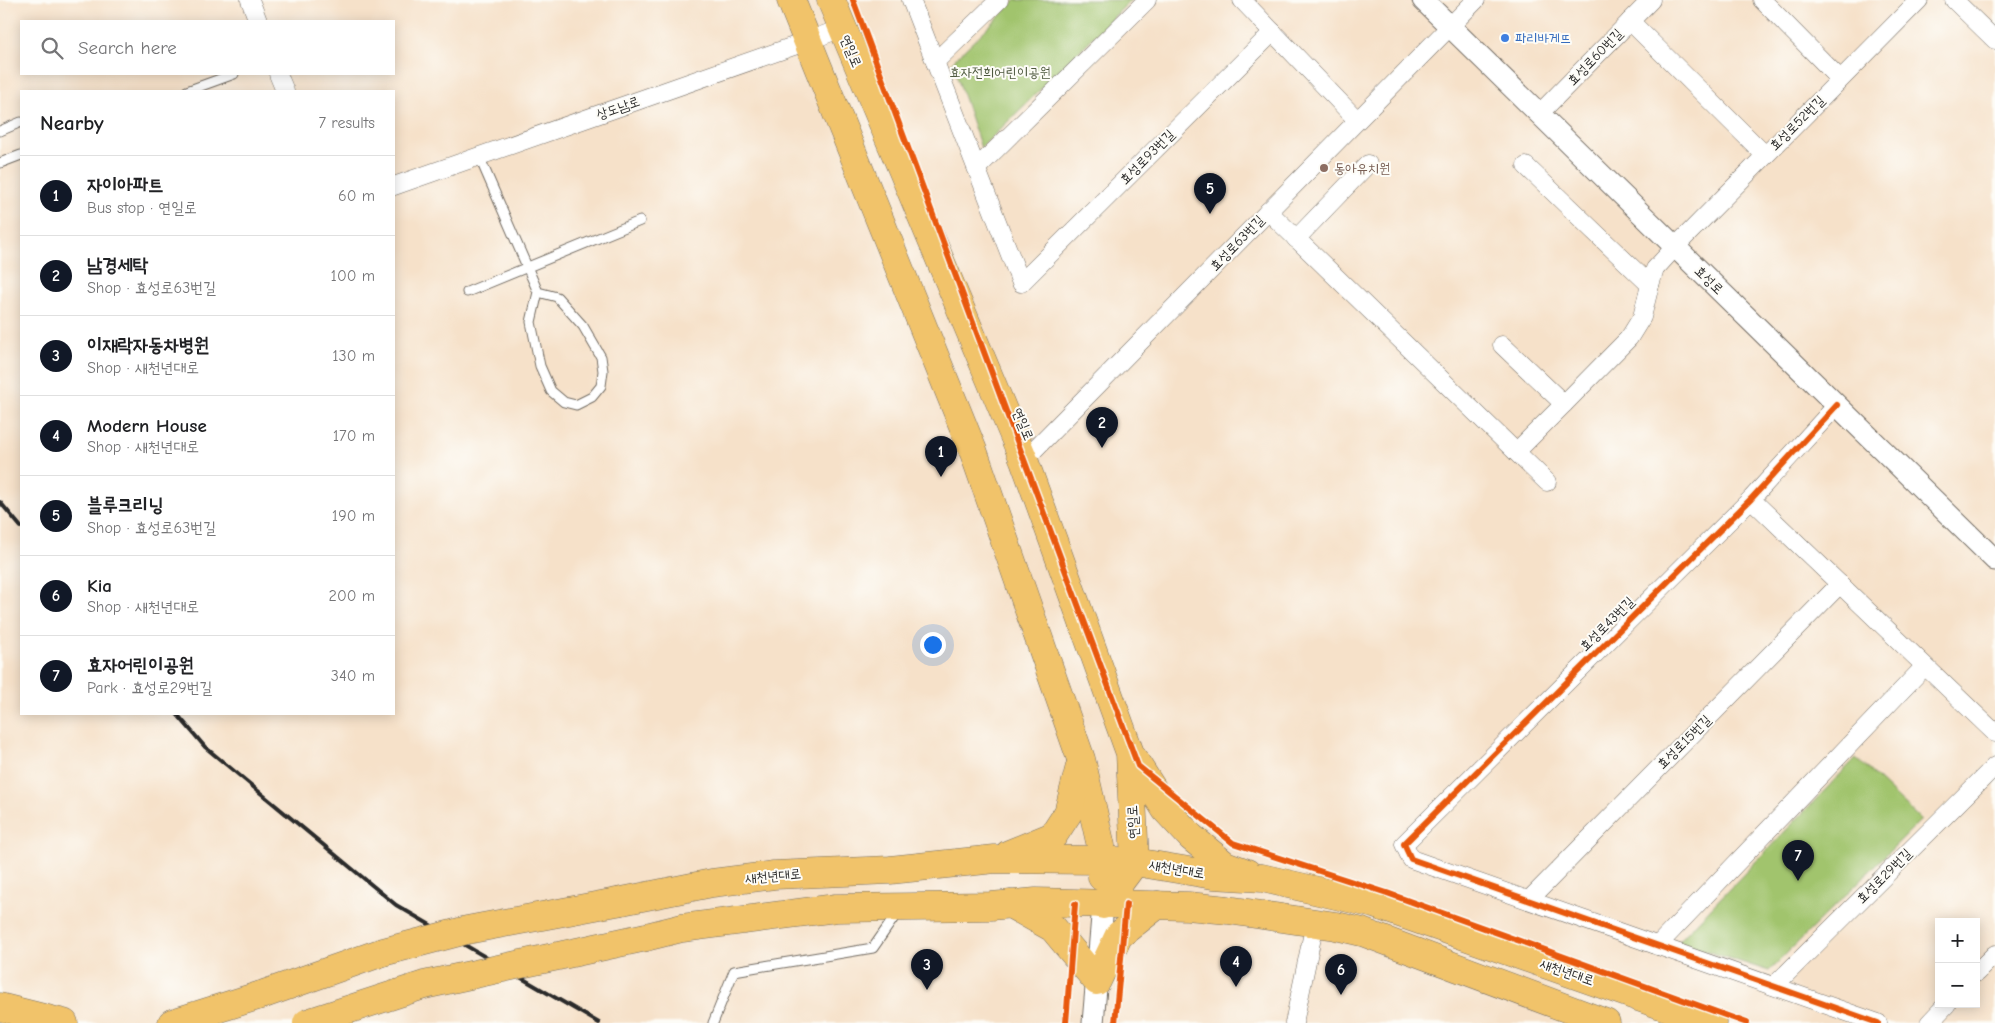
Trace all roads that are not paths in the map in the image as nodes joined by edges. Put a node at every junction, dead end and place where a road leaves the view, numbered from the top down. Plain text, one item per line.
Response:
1 (250, 0) edge
2 (790, 0) edge
3 (830, 0) edge
4 (911, 0) edge
5 (998, 0) edge
6 (1148, 0) edge
7 (1242, 0) edge
8 (1423, 0) edge
9 (1476, 0) edge
10 (1651, 0) edge
11 (1762, 0) edge
12 (1919, 0) edge
13 (1954, 0) edge
14 (258, 20) edge
15 (1630, 22) junction
16 (1449, 26) junction
17 (842, 28) junction
18 (1273, 32) junction
19 (1995, 40) edge
20 (808, 41) junction
21 (935, 62) junction
22 (231, 75) edge
23 (278, 75) edge
24 (1840, 79) junction
25 (190, 90) edge
26 (285, 90) edge
27 (1539, 114) junction
28 (1357, 120) junction
29 (20, 122) edge
30 (0, 131) edge
31 (20, 155) edge
32 (1765, 155) junction
33 (478, 156) junction
34 (0, 163) edge
35 (1368, 164) dead end
36 (1526, 166) dead end
37 (976, 168) junction
38 (395, 186) edge
39 (1268, 211) junction
40 (640, 221) dead end
41 (1296, 239) junction
42 (1675, 247) junction
43 (528, 266) junction
44 (1650, 285) junction
45 (467, 292) dead end
46 (538, 292) junction
47 (1502, 345) dead end
48 (1564, 404) junction
49 (1837, 405) junction
50 (1516, 452) junction
51 (1024, 460) junction
52 (1547, 482) dead end
53 (1751, 499) junction
54 (1995, 560) edge
55 (1840, 584) junction
56 (1925, 666) junction
57 (1995, 733) edge
58 (1130, 753) junction
59 (1081, 759) junction
60 (1995, 766) edge
61 (995, 859) junction
62 (1102, 860) junction
63 (1135, 862) junction
64 (1262, 878) junction
65 (1529, 900) junction
66 (1010, 904) junction
67 (1157, 904) junction
68 (1103, 905) junction
69 (900, 907) junction
70 (1315, 923) junction
71 (1657, 946) junction
72 (1995, 954) edge
73 (1980, 969) edge
74 (1097, 981) junction
75 (1774, 986) junction
76 (0, 1007) edge
77 (1943, 1008) edge
78 (64, 1023) edge
79 (172, 1023) edge
80 (307, 1023) edge
81 (714, 1023) edge
82 (1093, 1023) edge
83 (1294, 1023) edge
84 (1606, 1023) edge
85 (1712, 1023) edge
86 (1878, 1023) edge
87 (1929, 1023) edge

1 - 14 street
2 - 20 main road
3 - 17 main road, 연일로
4 - 21 street
5 - 21 street
6 - 37 street
7 - 18 street
8 - 16 street, 효성로
9 - 16 street, 효성로63번길
10 - 15 street, 효성로60번길
11 - 24 street
12 - 24 street, 효성로52번길
13 - 19 street
15 - 27 street, 효성로60번길
15 - 32 street
16 - 27 street, 효성로
16 - 28 street, 효성로63번길
17 - 20 street, 상도남로
17 - 51 main road, 연일로
18 - 28 street
18 - 37 street, 효성로93번길
20 - 33 street, 상도남로
20 - 59 main road
21 - 37 street
22 - 25 lane
23 - 26 street
24 - 32 street, 효성로52번길
27 - 42 street, 효성로
28 - 39 street, 효성로63번길
29 - 30 lane
31 - 34 lane
32 - 42 street, 효성로52번길
33 - 38 street, 상도남로
33 - 43 lane
35 - 41 street
36 - 44 street
39 - 41 street
39 - 51 street, 효성로63번길
40 - 43 lane
41 - 50 street
42 - 44 street, 효성로52번길
42 - 49 street, 효성로
43 - 45 lane
43 - 46 lane
44 - 48 street, 효성로52번길
46 - 46 lane
47 - 48 street
48 - 50 street, 효성로52번길
49 - 53 street, 효성로43번길
49 - 54 street, 효성로
50 - 52 street
51 - 58 main road, 연일로
53 - 55 street
53 - 65 street, 효성로43번길
55 - 56 street
55 - 65 street, 효성로15번길
56 - 57 street
56 - 71 street
58 - 63 main road, 연일로
58 - 64 main road
59 - 61 main road
59 - 62 main road
60 - 75 street, 효성로29번길
61 - 62 main road, 새천년대로
61 - 79 main road, 새천년대로, bridge
62 - 63 main road, 새천년대로
62 - 68 main road
63 - 64 main road, 새천년대로
63 - 68 main road
64 - 85 main road, 새천년대로
65 - 71 street
66 - 68 main road
66 - 69 main road
66 - 74 main road
67 - 68 main road
67 - 70 main road
67 - 74 main road
68 - 74 street
69 - 80 main road, bridge
69 - 81 lane
70 - 83 street
70 - 84 main road
71 - 75 street
72 - 73 street
74 - 82 street
75 - 86 street
76 - 78 main road
77 - 87 street

